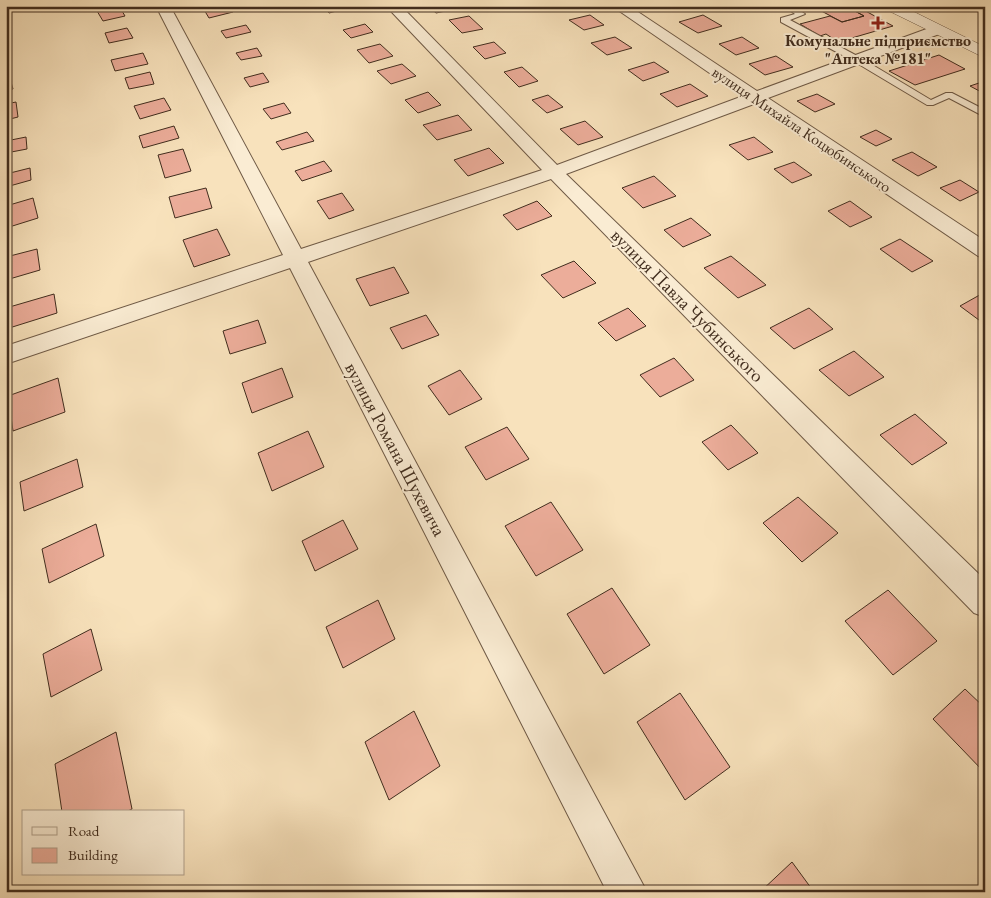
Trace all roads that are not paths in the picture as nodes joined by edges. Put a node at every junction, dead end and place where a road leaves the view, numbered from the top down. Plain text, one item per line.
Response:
1 (163, 6) edge
2 (393, 6) edge
3 (618, 6) edge
4 (787, 6) edge
5 (890, 6) edge
6 (937, 30) junction
7 (985, 53) edge
8 (858, 60) junction
9 (756, 98) junction
10 (985, 114) edge
11 (554, 172) junction
12 (985, 251) edge
13 (296, 258) junction
14 (6, 355) edge
15 (985, 602) edge
16 (628, 892) edge

1 - 13 street, вулиця Романа Шухевича
2 - 11 street, вулиця Павла Чубинського
3 - 9 street, вулиця Михайла Коцюбинського
4 - 8 lane
5 - 6 street
6 - 7 street
6 - 8 street
8 - 9 street
8 - 10 lane
9 - 11 street
9 - 12 street, вулиця Михайла Коцюбинського
11 - 13 street
11 - 15 street, вулиця Павла Чубинського
13 - 14 street
13 - 16 street, вулиця Романа Шухевича

